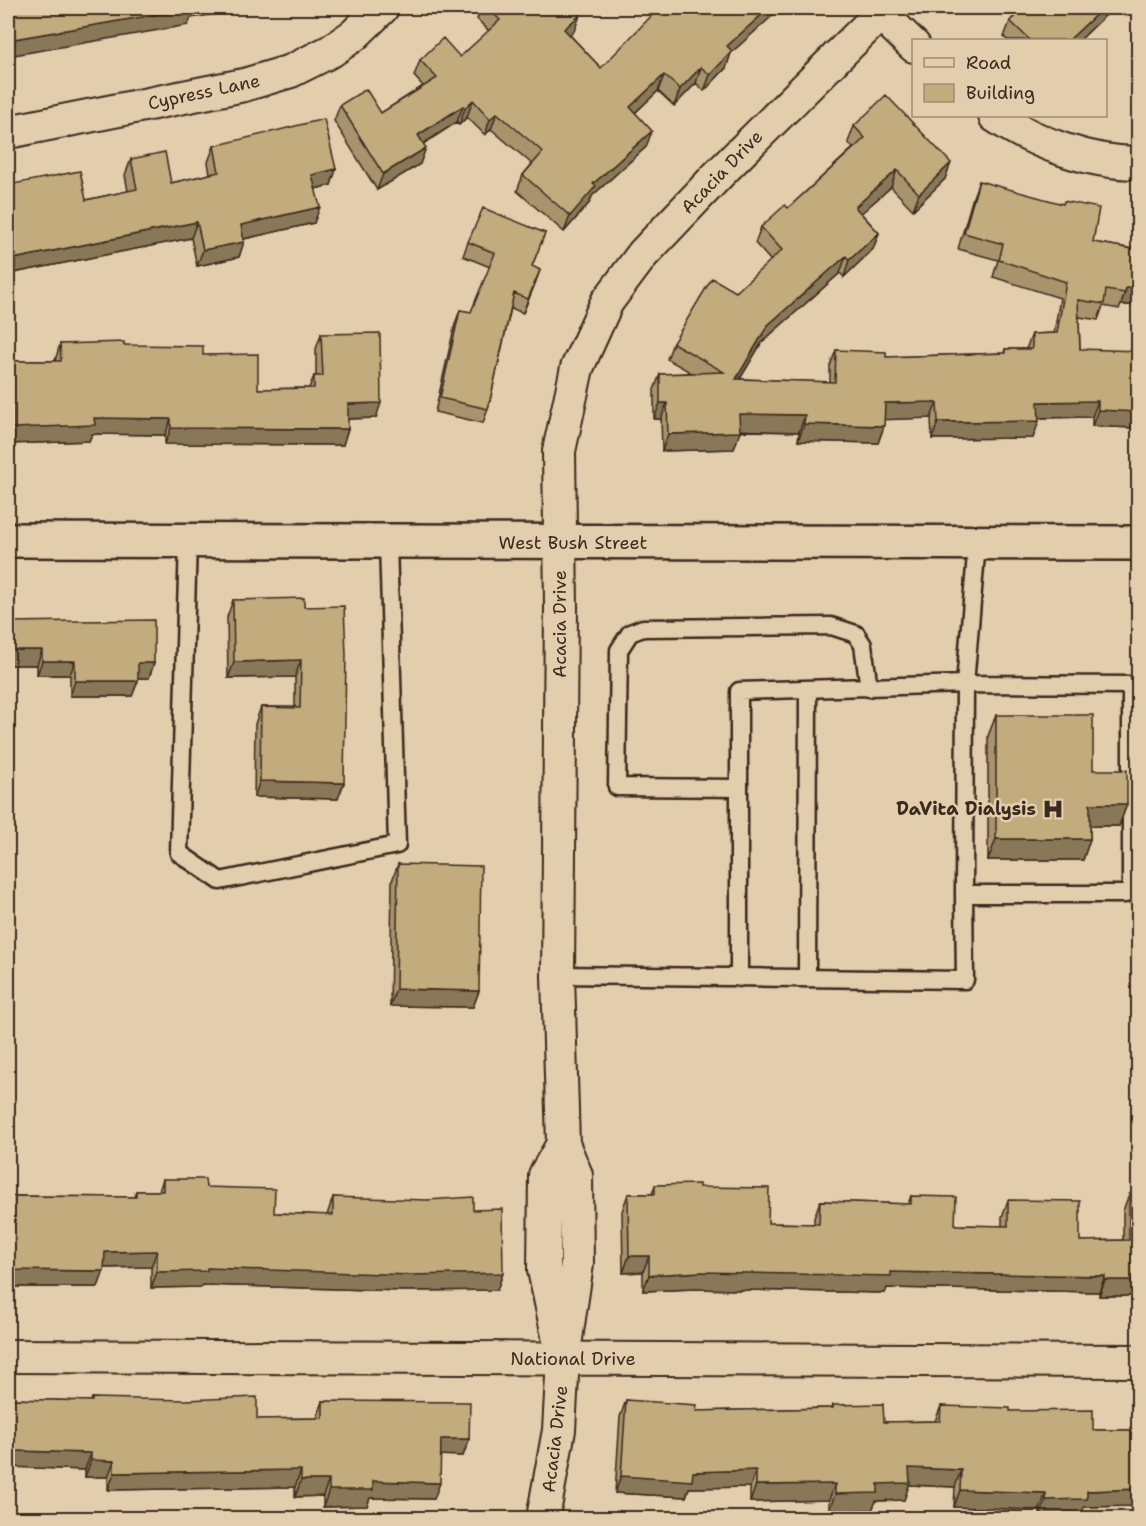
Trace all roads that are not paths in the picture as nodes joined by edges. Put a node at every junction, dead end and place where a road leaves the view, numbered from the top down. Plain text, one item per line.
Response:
1 (382, 8) edge
2 (883, 10) edge
3 (912, 44) edge
4 (996, 117) edge
5 (8, 132) edge
6 (1138, 163) edge
7 (8, 540) edge
8 (188, 541) junction
9 (388, 542) junction
10 (560, 543) junction
11 (977, 543) junction
12 (1138, 543) edge
13 (965, 684) junction
14 (869, 688) junction
15 (808, 690) junction
16 (739, 788) junction
17 (964, 894) junction
18 (558, 975) junction
19 (807, 977) junction
20 (739, 978) junction
21 (8, 1356) edge
22 (563, 1359) junction
23 (1138, 1361) edge
24 (543, 1518) edge

1 - 5 street, Cypress Lane
2 - 3 street
2 - 10 street, Acacia Drive
4 - 6 street
7 - 8 main road, West Bush Street
8 - 9 main road, West Bush Street
8 - 9 lane
9 - 10 main road, West Bush Street
10 - 11 main road, West Bush Street
10 - 18 street, Acacia Drive
11 - 12 main road, West Bush Street
11 - 13 lane
13 - 14 lane
13 - 17 lane
13 - 17 lane
14 - 15 lane
14 - 16 lane
15 - 16 lane
15 - 19 lane
16 - 20 lane
17 - 19 lane
18 - 20 lane
18 - 22 street, Acacia Drive
19 - 20 lane
21 - 22 street, National Drive
22 - 23 street, National Drive
22 - 24 street, Acacia Drive

